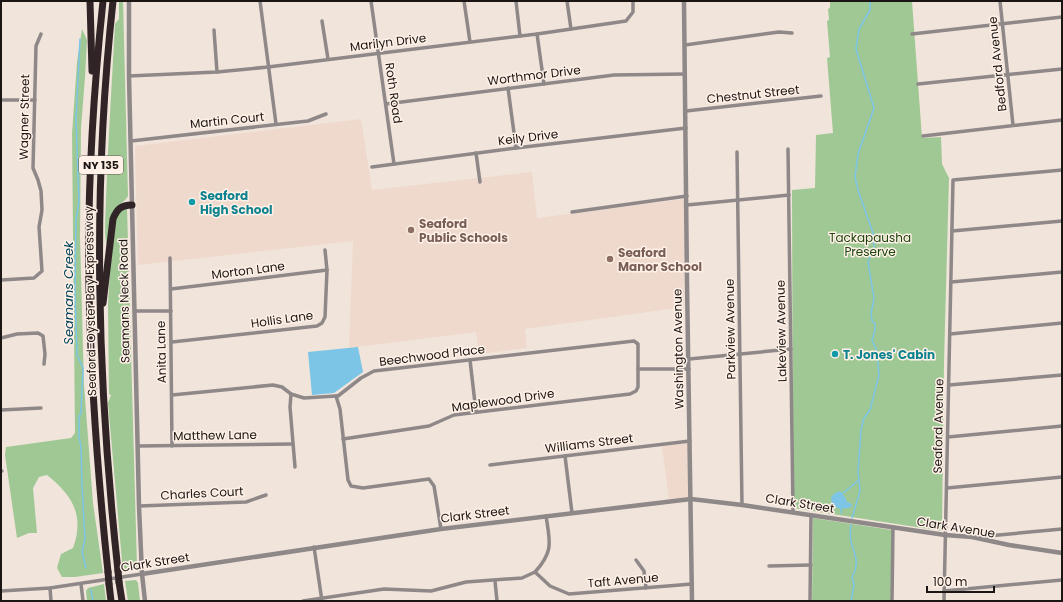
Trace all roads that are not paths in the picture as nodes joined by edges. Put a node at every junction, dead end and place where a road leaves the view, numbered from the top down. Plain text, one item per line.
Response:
1 (90, 1) edge
2 (103, 1) edge
3 (113, 1) edge
4 (128, 1) edge
5 (260, 1) edge
6 (371, 1) edge
7 (464, 1) edge
8 (516, 1) edge
9 (567, 1) edge
10 (633, 1) edge
11 (684, 1) edge
12 (1000, 1) edge
13 (1062, 17) edge
14 (322, 20) dead end
15 (1002, 24) junction
16 (571, 29) junction
17 (214, 30) dead end
18 (792, 33) dead end
19 (41, 34) dead end
20 (537, 34) junction
21 (912, 34) dead end
22 (520, 36) junction
23 (470, 42) junction
24 (685, 45) junction
25 (378, 53) junction
26 (328, 59) junction
27 (268, 67) junction
28 (1062, 69) edge
29 (217, 72) junction
30 (685, 74) junction
31 (1008, 74) junction
32 (129, 76) junction
33 (544, 84) junction
34 (918, 84) dead end
35 (508, 88) junction
36 (822, 96) dead end
37 (1, 100) edge
38 (34, 100) junction
39 (386, 104) junction
40 (686, 111) junction
41 (326, 114) dead end
42 (1062, 120) edge
43 (276, 124) junction
44 (1013, 125) junction
45 (93, 126) junction
46 (686, 128) junction
47 (923, 136) dead end
48 (131, 140) junction
49 (516, 148) junction
50 (788, 149) dead end
51 (737, 152) dead end
52 (476, 153) junction
53 (394, 164) junction
54 (372, 166) dead end
55 (1062, 170) edge
56 (480, 182) dead end
57 (789, 195) junction
58 (687, 196) junction
59 (738, 200) junction
60 (132, 205) junction
61 (687, 205) junction
62 (572, 212) dead end
63 (1062, 221) edge
64 (952, 231) junction
65 (325, 250) dead end
66 (170, 258) dead end
67 (327, 270) junction
68 (1062, 272) edge
69 (1, 280) edge
70 (951, 282) junction
71 (171, 289) junction
72 (135, 311) junction
73 (171, 311) junction
74 (1062, 323) edge
75 (100, 329) junction
76 (950, 334) junction
77 (1, 338) edge
78 (172, 342) junction
79 (791, 349) junction
80 (740, 354) junction
81 (689, 359) junction
82 (470, 360) junction
83 (44, 364) dead end
84 (638, 369) junction
85 (689, 369) junction
86 (1062, 375) edge
87 (949, 385) junction
88 (291, 394) junction
89 (172, 395) junction
90 (336, 396) junction
91 (42, 408) dead end
92 (1, 410) edge
93 (476, 412) junction
94 (1062, 426) edge
95 (948, 437) junction
96 (343, 439) junction
97 (690, 442) junction
98 (293, 444) junction
99 (138, 446) junction
100 (172, 446) junction
101 (565, 456) junction
102 (490, 464) dead end
103 (295, 466) dead end
104 (1062, 477) edge
105 (947, 488) junction
106 (266, 495) dead end
107 (691, 498) junction
108 (742, 505) junction
109 (139, 506) junction
110 (793, 512) junction
111 (572, 513) junction
112 (811, 515) junction
113 (546, 516) junction
114 (847, 520) joint
115 (893, 527) junction
116 (441, 529) junction
117 (1062, 529) edge
118 (945, 535) junction
119 (972, 537) junction
120 (314, 547) junction
121 (1062, 553) edge
122 (636, 560) dead end
123 (810, 565) junction
124 (769, 566) dead end
125 (535, 572) junction
126 (142, 574) junction
127 (108, 579) junction
128 (495, 580) junction
129 (1062, 580) edge
130 (81, 584) junction
131 (692, 584) junction
132 (50, 588) junction
133 (646, 588) junction
134 (1, 591) edge
135 (944, 591) junction
136 (322, 600) edge
137 (51, 601) edge
138 (83, 601) edge
139 (111, 601) edge
140 (122, 601) edge
141 (145, 601) edge
142 (303, 601) edge
143 (497, 601) edge
144 (692, 601) edge
145 (810, 601) edge
146 (892, 601) edge
147 (944, 601) edge

1 - 45 highway
2 - 45 highway, Seaford-Oyster Bay Expressway / NY 135
3 - 75 highway, Seaford-Oyster Bay Expressway / NY 135
4 - 32 street, Seamans Neck Road
5 - 27 street
6 - 25 street, Roth Road
7 - 23 street
8 - 22 street
9 - 16 street
10 - 16 street, Marilyn Drive
11 - 24 street, Washington Avenue
12 - 15 street, Bedford Avenue
13 - 15 street
14 - 26 street
15 - 21 street
15 - 31 street, Bedford Avenue
16 - 20 street, Marilyn Drive
17 - 29 street
18 - 24 street
19 - 38 street, Wagner Street
20 - 22 street, Marilyn Drive
20 - 33 street
22 - 23 street, Marilyn Drive
23 - 25 street, Marilyn Drive
24 - 30 street, Washington Avenue
25 - 26 street, Marilyn Drive
25 - 39 street, Roth Road
26 - 27 street, Marilyn Drive
27 - 29 street, Marilyn Drive
27 - 43 street
28 - 31 street
29 - 32 street, Marilyn Drive
30 - 33 street, Worthmor Drive
30 - 40 street, Washington Avenue
31 - 34 street
31 - 44 street, Bedford Avenue
32 - 48 street, Seamans Neck Road
33 - 35 street, Worthmor Drive
35 - 39 street, Worthmor Drive
35 - 49 street
36 - 40 street, Chestnut Street
37 - 38 street
38 - 69 street, Wagner Street
39 - 53 street, Roth Road
40 - 46 street, Washington Avenue
41 - 43 street, Martin Court
42 - 44 street
43 - 48 street, Martin Court
44 - 47 street
45 - 127 highway, Seaford-Oyster Bay Expressway / NY 135
46 - 49 street, Keily Drive
46 - 58 street, Washington Avenue
48 - 60 street, Seamans Neck Road
49 - 52 street, Keily Drive
50 - 57 street, Lakeview Avenue
51 - 59 street, Parkview Avenue
52 - 53 street, Keily Drive
52 - 56 street
53 - 54 street, Keily Drive
55 - 64 street, Seaford Avenue
57 - 59 street
57 - 79 street, Lakeview Avenue
58 - 61 street, Washington Avenue
58 - 62 street
59 - 61 street
59 - 80 street, Parkview Avenue
60 - 72 street, Seamans Neck Road
60 - 75 highway
61 - 81 street, Washington Avenue
63 - 64 street
64 - 70 street, Seaford Avenue
65 - 67 street, Hollis Lane
66 - 71 street, Anita Lane
67 - 71 street, Morton Lane
67 - 78 street, Hollis Lane
68 - 70 street
70 - 76 street, Seaford Avenue
71 - 73 street, Anita Lane
72 - 73 street
72 - 99 street, Seamans Neck Road
73 - 78 street, Anita Lane
74 - 76 street
75 - 140 highway, Seaford-Oyster Bay Expressway / NY 135, bridge
76 - 87 street, Seaford Avenue
77 - 83 street
78 - 89 street, Anita Lane
79 - 80 street
79 - 110 street, Lakeview Avenue
80 - 81 street
80 - 108 street, Parkview Avenue
81 - 85 street, Washington Avenue
82 - 84 street, Beechwood Place
82 - 90 street, Beechwood Place
82 - 93 street
84 - 85 street
84 - 93 street, Maplewood Drive
85 - 97 street, Washington Avenue
86 - 87 street
87 - 95 street, Seaford Avenue
88 - 89 street
88 - 90 street
88 - 98 street
89 - 100 street, Anita Lane
90 - 96 street
91 - 92 street
93 - 96 street, Maplewood Drive
94 - 95 street
95 - 105 street, Seaford Avenue
96 - 116 street
97 - 101 street, Williams Street
97 - 107 street, Washington Avenue
98 - 100 street, Matthew Lane
98 - 103 street
99 - 100 street, Matthew Lane
99 - 109 street, Seamans Neck Road
101 - 102 street, Williams Street
101 - 111 street
104 - 105 street
105 - 118 street, Seaford Avenue
106 - 109 street, Charles Court
107 - 108 street, Clark Street
107 - 111 street, Clark Street
107 - 131 street, Washington Avenue
108 - 110 street, Clark Street
109 - 126 street, Seamans Neck Road
110 - 112 street, Clark Street
111 - 113 street, Clark Street
112 - 114 street, Clark Street
112 - 123 street
113 - 116 street, Clark Street
113 - 125 street
114 - 115 street, Clark Avenue
115 - 118 street, Clark Avenue
115 - 146 street
116 - 120 street, Clark Street
117 - 119 street
118 - 119 street, Clark Avenue
118 - 135 street, Seaford Avenue
119 - 121 street, Clark Avenue
120 - 126 street, Clark Street
120 - 136 street
122 - 133 street
123 - 124 street
123 - 145 street
125 - 128 street
125 - 133 street, Taft Avenue
126 - 127 street, Clark Street
126 - 141 street, Seamans Neck Road
127 - 130 street, Clark Street
127 - 139 highway, Seaford-Oyster Bay Expressway / NY 135
128 - 136 street
128 - 143 street
129 - 135 street
130 - 132 street, Clark Street
130 - 138 street
131 - 133 street, Taft Avenue
131 - 144 street, Washington Avenue
132 - 134 street, Clark Street
132 - 137 street
135 - 147 street, Seaford Avenue
136 - 142 street

